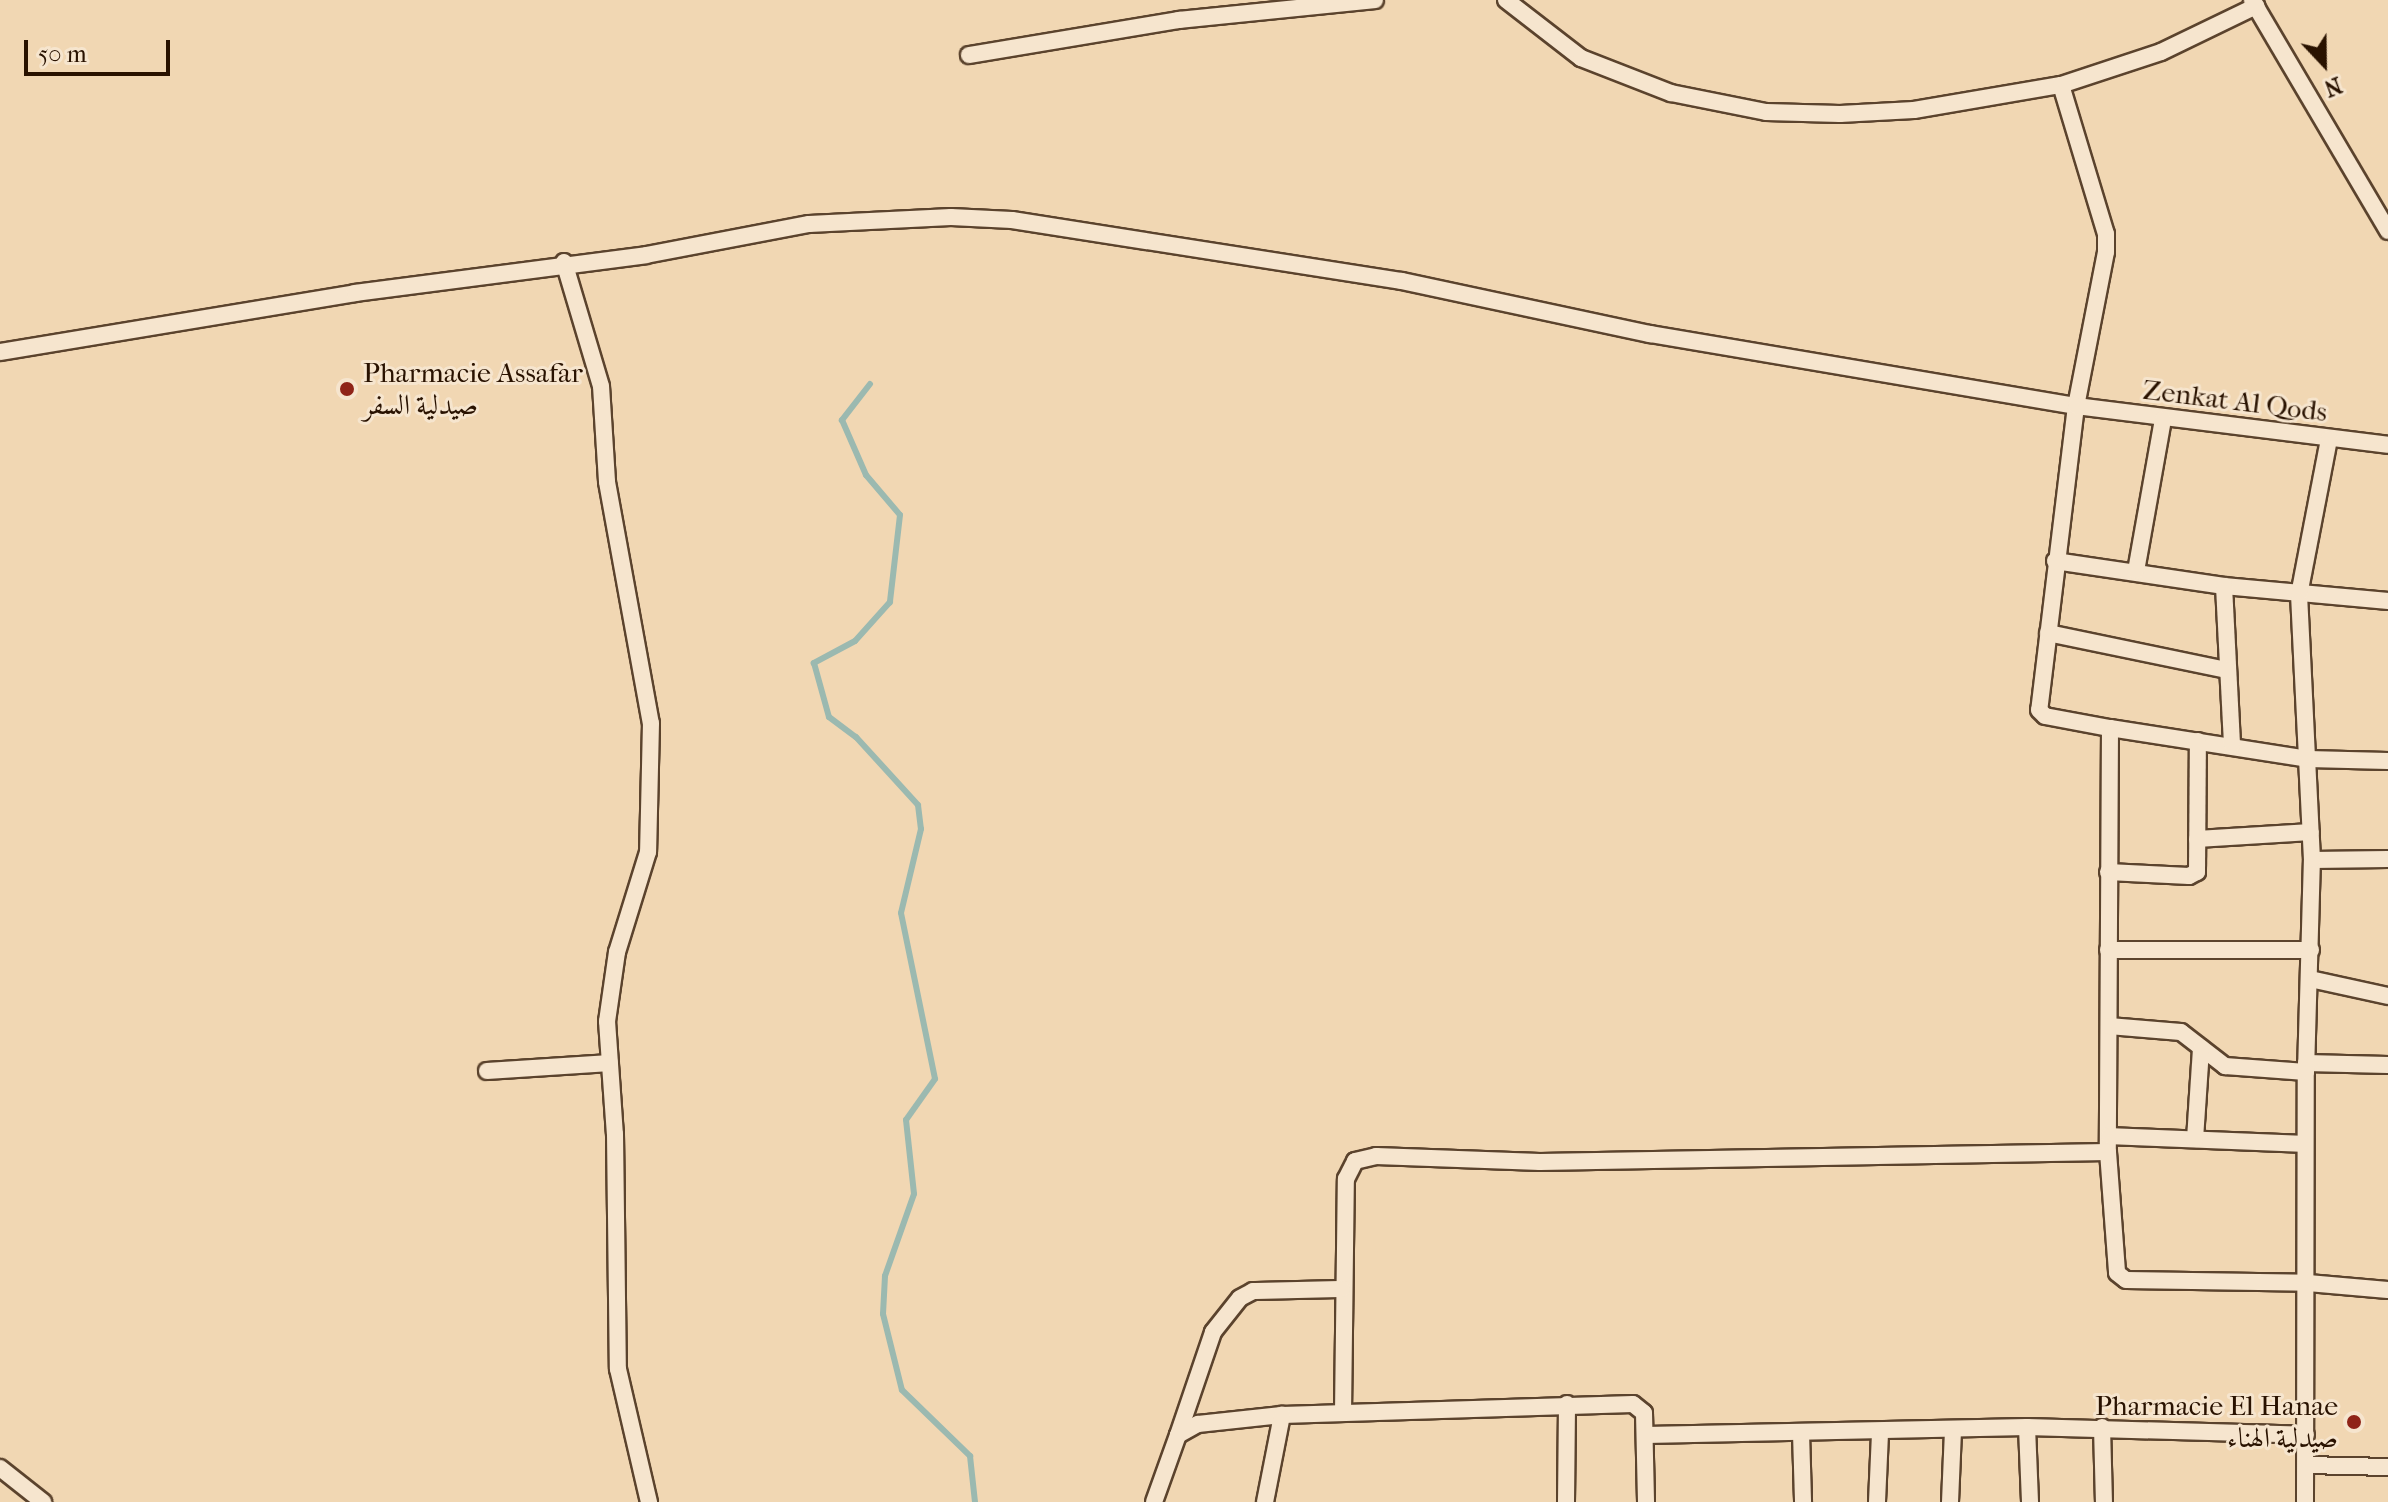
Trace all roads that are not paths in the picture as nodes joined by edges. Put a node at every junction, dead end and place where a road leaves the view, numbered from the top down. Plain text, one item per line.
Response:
1 (1375, 0) edge
2 (1506, 0) edge
3 (2254, 3) edge
4 (969, 55) dead end
5 (2061, 85) junction
6 (2388, 231) edge
7 (564, 262) junction
8 (0, 352) edge
9 (2076, 406) junction
10 (2163, 419) junction
11 (2329, 439) junction
12 (2388, 445) edge
13 (2055, 561) junction
14 (2136, 571) junction
15 (2224, 586) junction
16 (2299, 595) junction
17 (2388, 601) edge
18 (2048, 633) junction
19 (2227, 670) junction
20 (2110, 728) junction
21 (2198, 741) junction
22 (2232, 745) junction
23 (2308, 759) junction
24 (2388, 761) edge
25 (2311, 832) junction
26 (2197, 839) junction
27 (2388, 859) edge
28 (2312, 860) junction
29 (2108, 872) junction
30 (2108, 950) junction
31 (2311, 950) junction
32 (2310, 979) junction
33 (2388, 996) edge
34 (2109, 1026) junction
35 (2201, 1048) junction
36 (610, 1063) junction
37 (2388, 1065) edge
38 (2306, 1068) junction
39 (487, 1071) dead end
40 (2195, 1139) junction
41 (2108, 1144) junction
42 (2305, 1144) junction
43 (2308, 1283) junction
44 (1342, 1289) junction
45 (2388, 1290) edge
46 (1567, 1404) junction
47 (1343, 1413) junction
48 (1282, 1415) junction
49 (2027, 1427) junction
50 (2102, 1427) junction
51 (1953, 1430) junction
52 (1880, 1432) junction
53 (1801, 1433) junction
54 (1178, 1435) junction
55 (1646, 1435) junction
56 (2306, 1435) junction
57 (2306, 1465) junction
58 (2388, 1467) edge
59 (0, 1468) edge
60 (43, 1502) edge
61 (649, 1502) edge
62 (1154, 1502) edge
63 (1265, 1502) edge
64 (1566, 1502) edge
65 (1646, 1502) edge
66 (1803, 1502) edge
67 (1877, 1502) edge
68 (1950, 1502) edge
69 (2030, 1502) edge
70 (2104, 1502) edge
71 (2305, 1502) edge

1 - 4 street
2 - 5 street
3 - 5 street
3 - 6 street
5 - 9 street
7 - 8 street, Zenkat Al Qods
7 - 9 street, Zenkat Al Qods
7 - 36 street
9 - 10 street, Zenkat Al Qods
9 - 13 street
10 - 11 street, Zenkat Al Qods
10 - 14 street
11 - 12 street, Zenkat Al Qods
11 - 16 street
13 - 14 street
13 - 18 street
14 - 15 street
15 - 16 street
15 - 19 street
16 - 17 street
16 - 23 street
18 - 19 street
18 - 20 street
19 - 22 street
20 - 21 street
20 - 29 street
21 - 22 street
21 - 26 street
22 - 23 street
23 - 24 street
23 - 25 street
25 - 26 street
25 - 28 street
26 - 29 street
27 - 28 street
28 - 31 street
29 - 30 street
30 - 31 street
30 - 34 street
31 - 32 street
32 - 33 street
32 - 38 street
34 - 35 street
34 - 41 street
35 - 38 street
35 - 40 street
36 - 39 street
36 - 61 street
37 - 38 street
38 - 42 street
40 - 41 street
40 - 42 street
41 - 43 street
41 - 44 street
42 - 43 street
43 - 45 street
43 - 56 street
44 - 47 street
44 - 54 street
46 - 47 street
46 - 55 street
46 - 64 street
47 - 48 street
48 - 54 street
48 - 63 street
49 - 50 street
49 - 51 street
49 - 69 street
50 - 56 street
50 - 70 street
51 - 52 street
51 - 68 street
52 - 53 street
52 - 67 street
53 - 55 street
53 - 66 street
54 - 62 street
55 - 65 street
56 - 57 street
57 - 58 street
57 - 71 street
59 - 60 street

